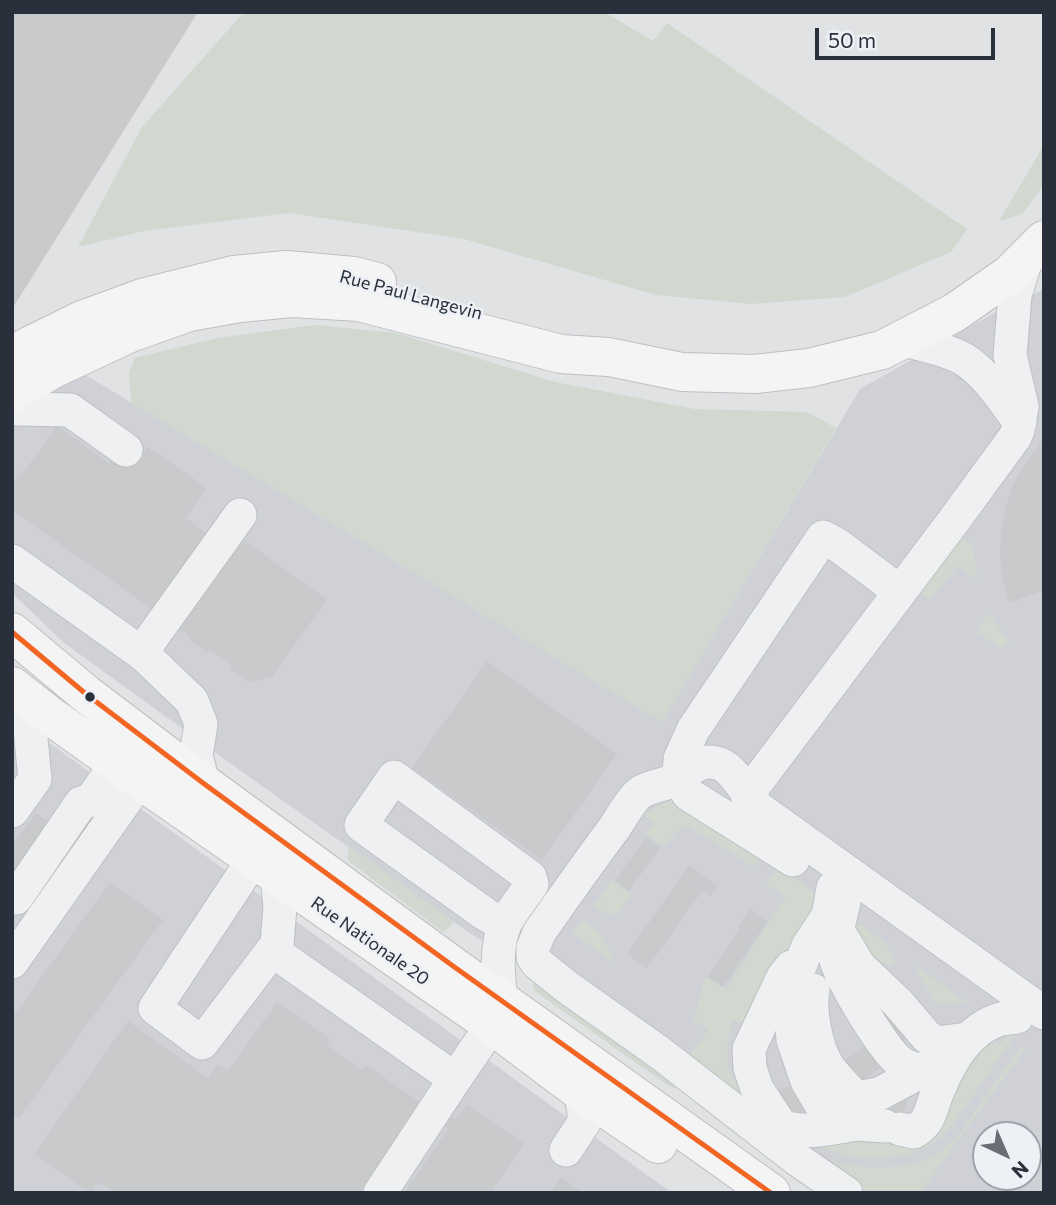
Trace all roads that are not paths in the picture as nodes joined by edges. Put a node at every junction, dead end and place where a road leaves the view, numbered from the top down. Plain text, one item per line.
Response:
1 (1035, 248) edge
2 (902, 340) junction
3 (12, 355) edge
4 (608, 358) junction
5 (1044, 397) edge
6 (14, 409) edge
7 (1020, 422) junction
8 (126, 450) dead end
9 (240, 514) dead end
10 (12, 561) edge
11 (900, 592) junction
12 (12, 632) edge
13 (141, 653) junction
14 (26, 704) edge
15 (128, 771) junction
16 (679, 778) junction
17 (35, 779) junction
18 (203, 783) junction
19 (747, 795) junction
20 (81, 803) junction
21 (12, 811) edge
22 (265, 868) junction
23 (840, 892) junction
24 (12, 898) edge
25 (499, 920) junction
26 (827, 944) junction
27 (273, 951) junction
28 (12, 962) edge
29 (453, 966) junction
30 (787, 984) junction
31 (496, 1013) junction
32 (1030, 1015) edge
33 (1044, 1037) edge
34 (943, 1059) junction
35 (455, 1079) junction
36 (582, 1092) junction
37 (864, 1125) junction
38 (566, 1150) dead end
39 (380, 1193) edge
40 (729, 1193) edge
41 (771, 1193) edge
42 (846, 1193) edge

1 - 2 main road, Rue Paul Langevin
1 - 7 lane
2 - 4 main road, Rue Paul Langevin
2 - 7 lane
3 - 4 main road, Rue Paul Langevin
4 - 6 main road, Rue Paul Langevin
5 - 7 lane
6 - 8 lane
7 - 11 lane
9 - 13 lane
10 - 13 lane
11 - 16 lane
11 - 19 lane
12 - 18 main road, Rue Nationale 20
13 - 18 lane
14 - 15 main road, Rue Nationale 20
14 - 17 lane
15 - 20 lane
15 - 22 main road, Rue Nationale 20
15 - 28 lane
16 - 19 lane
16 - 23 lane
16 - 42 lane
17 - 20 lane
17 - 21 lane
18 - 29 main road, Rue Nationale 20
19 - 32 lane
20 - 24 lane
22 - 27 lane
22 - 27 lane
22 - 31 main road, Rue Nationale 20
23 - 26 lane
23 - 32 lane
25 - 25 lane
25 - 29 lane
25 - 31 lane
26 - 30 lane
26 - 34 lane
26 - 34 lane
26 - 34 lane
27 - 35 lane
29 - 31 main road, Rue Nationale 20
30 - 37 lane
30 - 37 lane
31 - 35 lane
31 - 36 main road, Rue Nationale 20
31 - 41 main road, Rue Nationale 20
32 - 33 lane
32 - 34 lane
34 - 37 lane
35 - 39 lane
36 - 38 lane
36 - 40 main road, Rue Nationale 20

